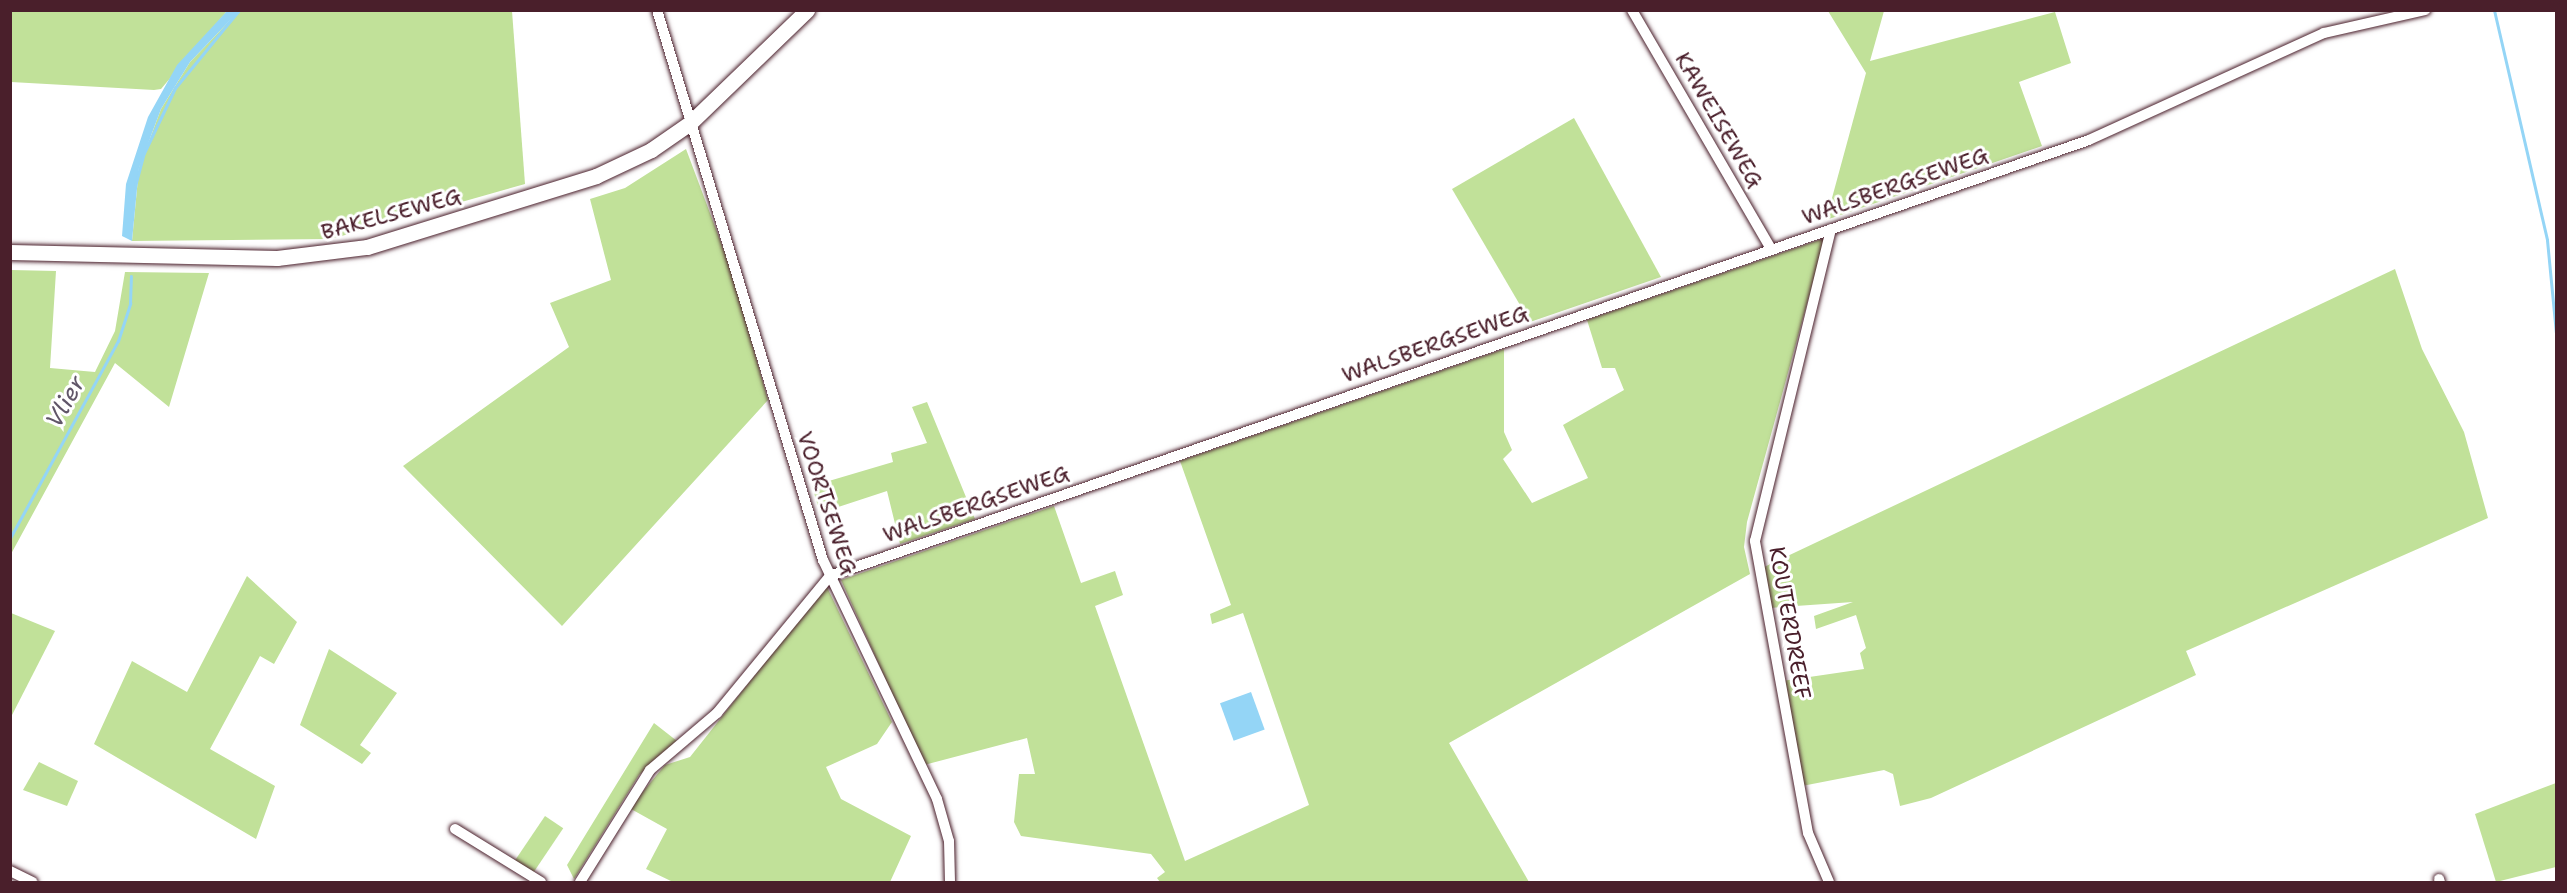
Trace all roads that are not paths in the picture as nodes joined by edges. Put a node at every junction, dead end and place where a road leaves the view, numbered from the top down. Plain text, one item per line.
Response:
1 (657, 10) edge
2 (807, 10) edge
3 (1632, 10) edge
4 (2425, 10) edge
5 (689, 118) junction
6 (1831, 229) junction
7 (1771, 249) junction
8 (10, 252) edge
9 (830, 576) junction
10 (455, 829) dead end
11 (10, 872) edge
12 (33, 882) edge
13 (541, 882) edge
14 (580, 882) edge
15 (950, 882) edge
16 (1829, 882) edge

1 - 5 street, VOORTSEWEG
2 - 5 main road, BAKELSEWEG
3 - 7 street, KAWEISEWEG
4 - 6 street, WALSBERGSEWEG
5 - 8 main road, BAKELSEWEG
5 - 9 street, VOORTSEWEG
6 - 7 street, WALSBERGSEWEG
6 - 16 street, KOUTERDREEF
7 - 9 street, WALSBERGSEWEG
9 - 14 street
9 - 15 street, VOORTSEWEG
10 - 13 street
11 - 12 street

